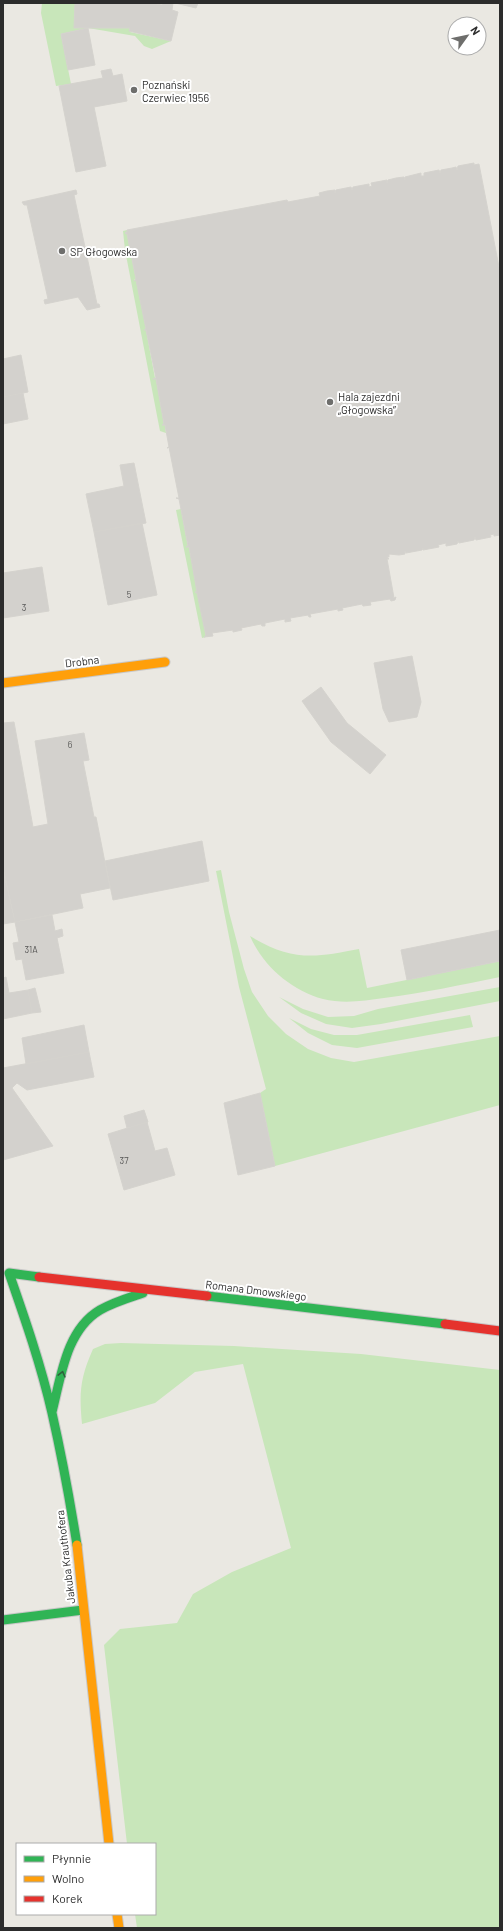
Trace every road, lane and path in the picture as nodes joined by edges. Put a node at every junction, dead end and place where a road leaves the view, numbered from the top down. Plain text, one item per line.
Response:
1 (165, 662) dead end
2 (3, 683) edge
3 (9, 1273) joint
4 (154, 1290) junction
5 (500, 1331) edge
6 (52, 1412) junction
7 (83, 1610) junction
8 (3, 1620) edge
9 (109, 1843) edge
10 (117, 1915) edge
11 (119, 1928) edge

1 - 2 street, Drobna
3 - 4 street, Romana Dmowskiego
3 - 6 street, Jakuba Krauthofera
4 - 5 street, Romana Dmowskiego
6 -> 4 street
6 - 7 street, Jakuba Krauthofera
7 - 8 street
7 - 9 street, Jakuba Krauthofera
10 - 11 street

